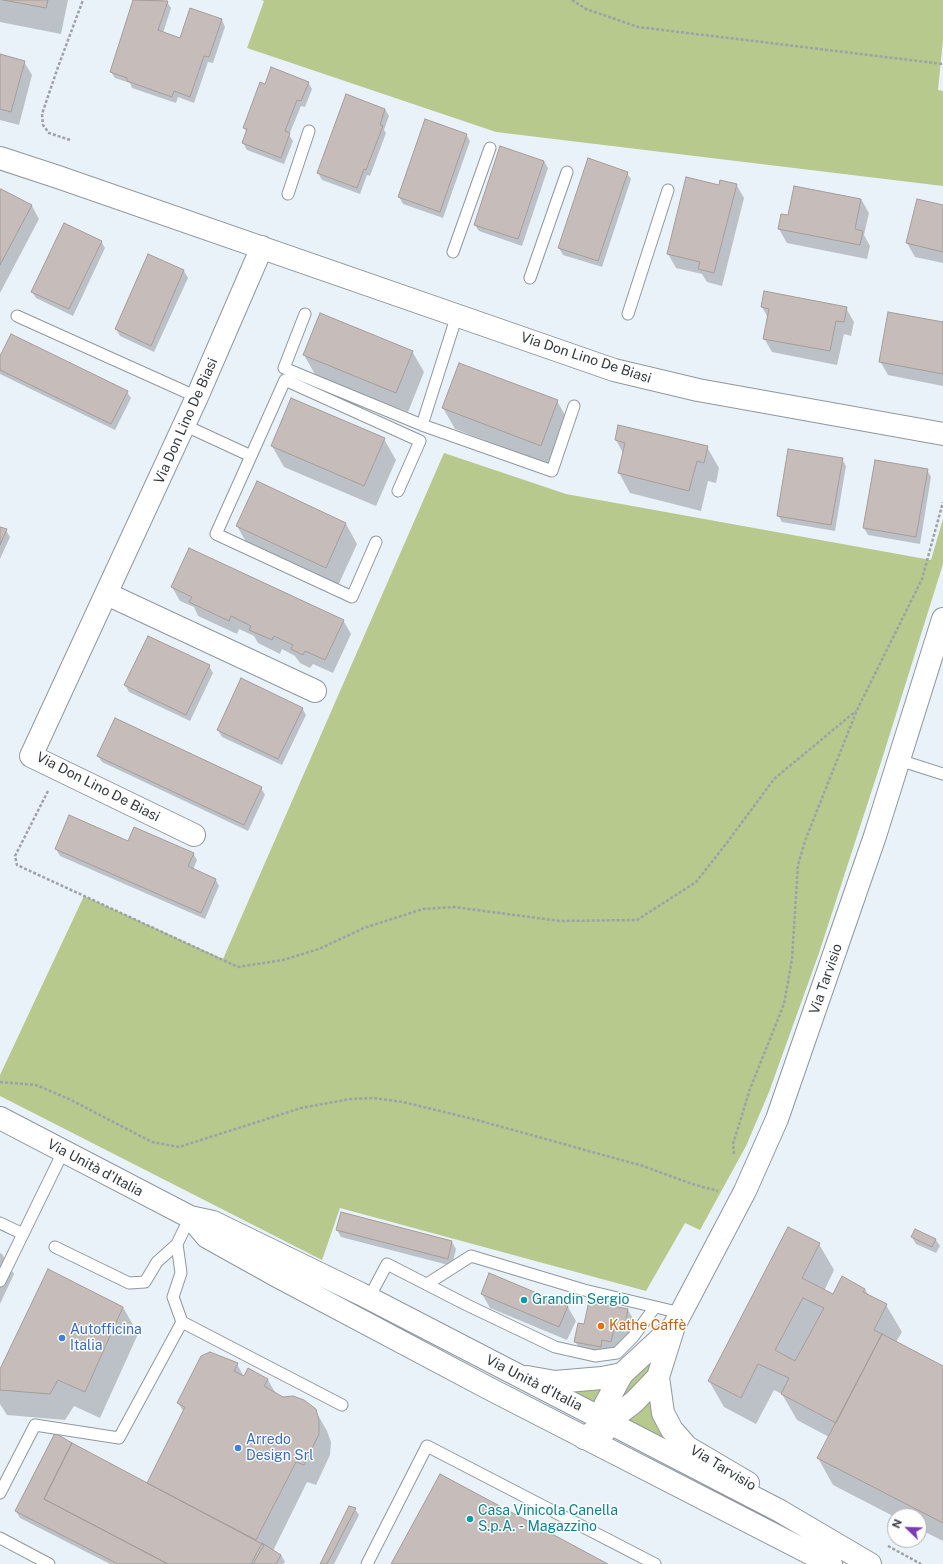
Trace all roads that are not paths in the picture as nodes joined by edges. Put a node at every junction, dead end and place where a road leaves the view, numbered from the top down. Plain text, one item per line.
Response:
1 (309, 131) dead end
2 (490, 148) dead end
3 (0, 158) edge
4 (567, 172) dead end
5 (668, 190) dead end
6 (288, 194) dead end
7 (262, 247) junction
8 (453, 252) dead end
9 (530, 278) dead end
10 (305, 314) dead end
11 (628, 314) dead end
12 (457, 315) junction
13 (17, 316) dead end
14 (197, 396) junction
15 (574, 406) dead end
16 (184, 425) junction
17 (422, 425) junction
18 (943, 434) edge
19 (251, 456) junction
20 (398, 491) dead end
21 (376, 542) dead end
22 (106, 594) junction
23 (943, 618) edge
24 (315, 691) dead end
25 (899, 760) junction
26 (943, 774) edge
27 (194, 834) dead end
28 (0, 1118) edge
29 (63, 1152) junction
30 (190, 1218) junction
31 (0, 1223) edge
32 (23, 1234) junction
33 (177, 1244) junction
34 (55, 1247) dead end
35 (0, 1281) edge
36 (427, 1284) junction
37 (369, 1298) junction
38 (656, 1307) junction
39 (677, 1320) junction
40 (182, 1322) junction
41 (517, 1374) junction
42 (622, 1374) junction
43 (658, 1377) junction
44 (342, 1405) dead end
45 (606, 1422) junction
46 (584, 1438) junction
47 (603, 1447) junction
48 (0, 1493) edge
49 (780, 1511) junction
50 (0, 1538) edge
51 (49, 1564) edge
52 (367, 1564) edge
53 (655, 1564) edge
54 (831, 1564) edge
55 (870, 1564) edge

1 - 6 lane
2 - 8 lane
3 - 7 street, Via Don Lino De Biasi
4 - 9 lane
5 - 11 lane
7 - 12 street, Via Don Lino De Biasi
7 - 14 street, Via Don Lino De Biasi
10 - 17 lane
12 - 17 lane
12 - 18 street, Via Don Lino De Biasi
13 - 14 lane
14 - 16 street, Via Don Lino De Biasi
15 - 17 lane
16 - 19 lane
16 - 22 street, Via Don Lino De Biasi
19 - 20 lane
19 - 21 lane
22 - 24 street
22 - 27 street, Via Don Lino De Biasi
23 - 25 street, Via Tarvisio
25 - 26 lane
25 - 39 street, Via Tarvisio
28 - 29 street, Via Unità d'Italia
29 - 30 street, Via Unità d'Italia
29 - 32 lane
30 - 33 lane
30 - 37 street, Via Unità d'Italia
30 - 46 street, Via Unità d'Italia
31 - 32 lane
32 - 35 lane
33 - 34 lane
33 - 40 lane
36 - 37 lane
36 - 38 lane
36 - 38 lane
37 - 41 street, Via Unità d'Italia
38 - 39 lane
39 - 42 street, Via Tarvisio
39 - 43 street, Via Tarvisio
40 - 44 lane
40 - 48 lane
41 - 42 street
41 - 45 street, Via Unità d'Italia
42 - 45 street
43 - 45 street, Via Tarvisio
43 - 49 street, Via Tarvisio
45 - 46 street, Via Tarvisio
45 - 47 street
45 - 49 street, Via Unità d'Italia
46 - 47 street, Via Unità d'Italia
47 - 54 street, Via Unità d'Italia
49 - 55 street, Via Unità d'Italia
50 - 51 lane
52 - 53 lane

